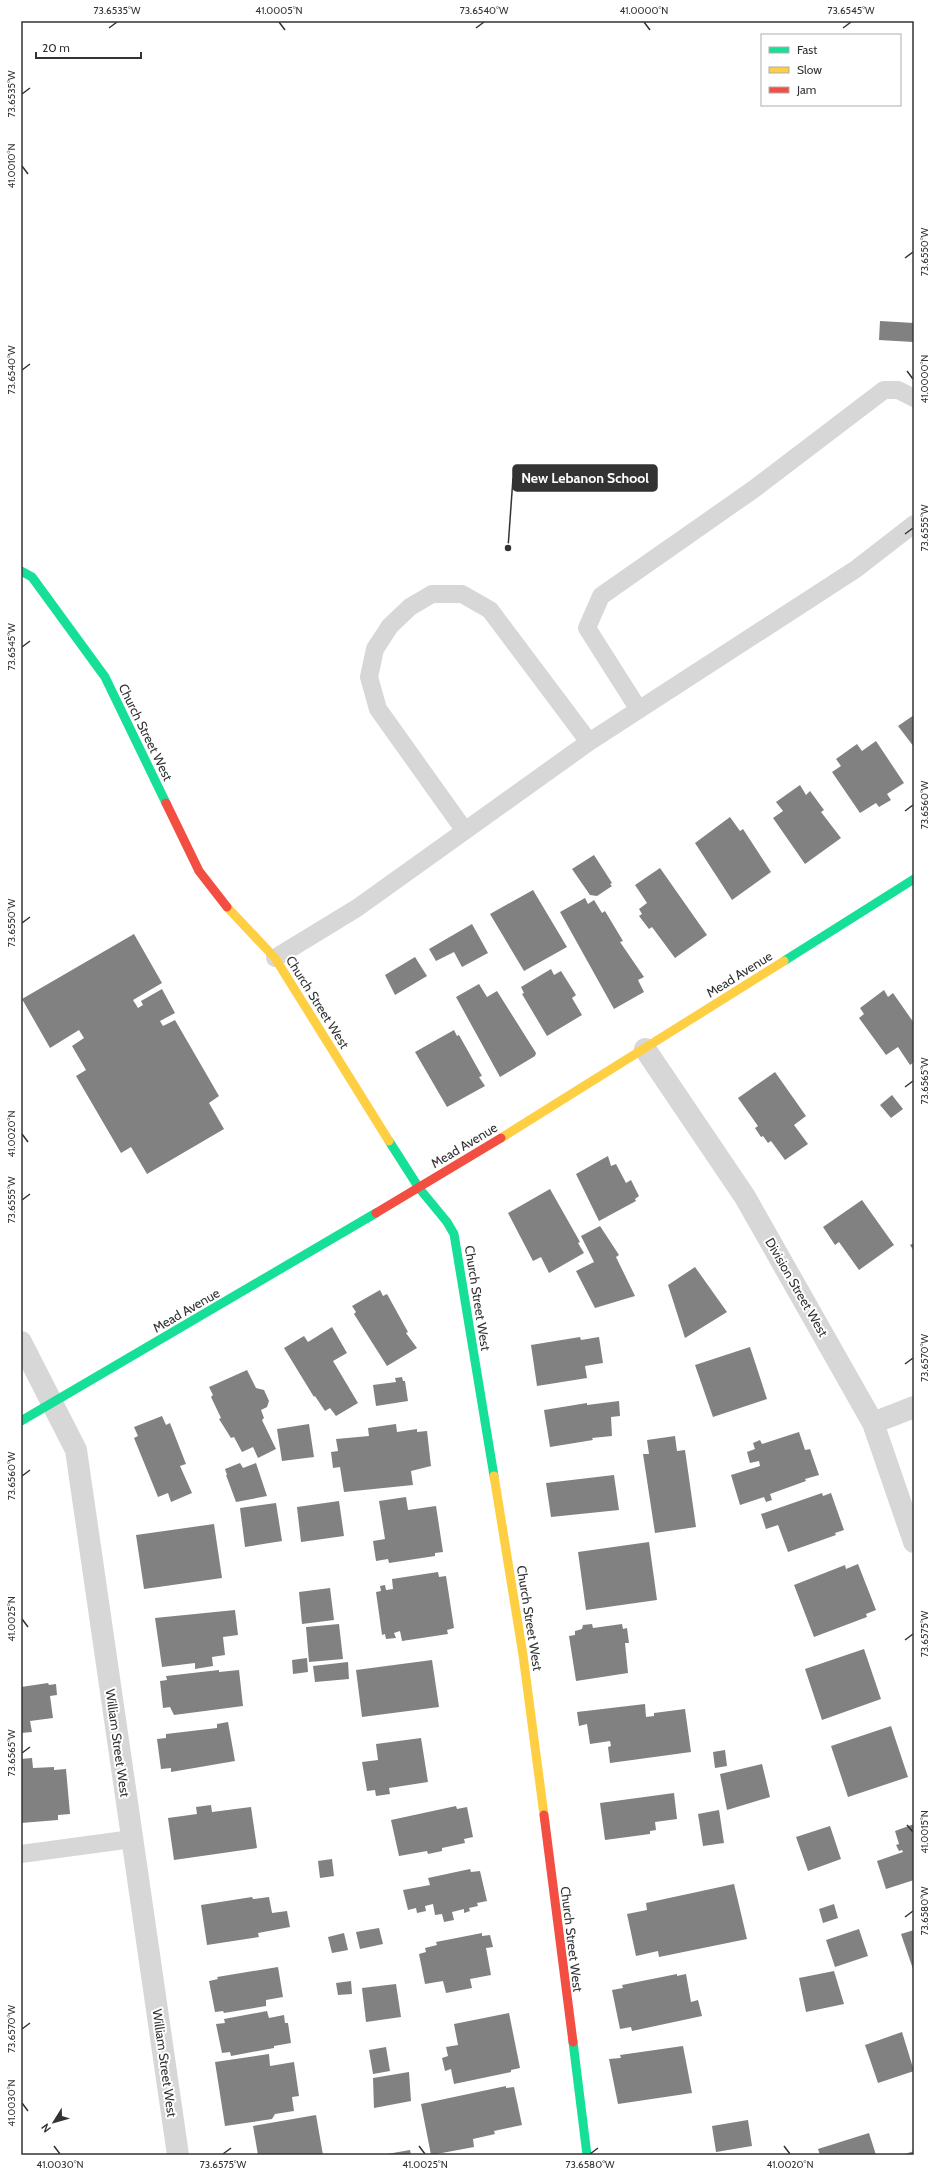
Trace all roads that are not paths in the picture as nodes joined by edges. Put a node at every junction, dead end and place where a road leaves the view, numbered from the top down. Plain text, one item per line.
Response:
1 (914, 398) edge
2 (914, 524) edge
3 (21, 571) edge
4 (639, 710) junction
5 (589, 742) junction
6 (465, 831) junction
7 (914, 880) edge
8 (275, 958) junction
9 (645, 1049) junction
10 (419, 1188) junction
11 (21, 1342) edge
12 (52, 1403) junction
13 (914, 1407) edge
14 (21, 1421) edge
15 (873, 1423) junction
16 (914, 1542) edge
17 (132, 1839) junction
18 (21, 1854) edge
19 (178, 2155) edge
20 (587, 2155) edge

1 - 4 lane
2 - 4 lane
3 - 8 street, Church Street West
4 - 5 lane
5 - 6 lane
5 - 6 lane
6 - 8 lane
7 - 9 street, Mead Avenue
8 - 10 street, Church Street West
9 - 10 street, Mead Avenue
9 - 15 street, Division Street West
10 - 12 street, Mead Avenue
10 - 20 street, Church Street West
11 - 12 street, William Street West
12 - 14 street, Mead Avenue
12 - 17 street, William Street West
13 - 15 street
15 - 16 street, Division Street West
17 - 18 lane
17 - 19 street, William Street West

